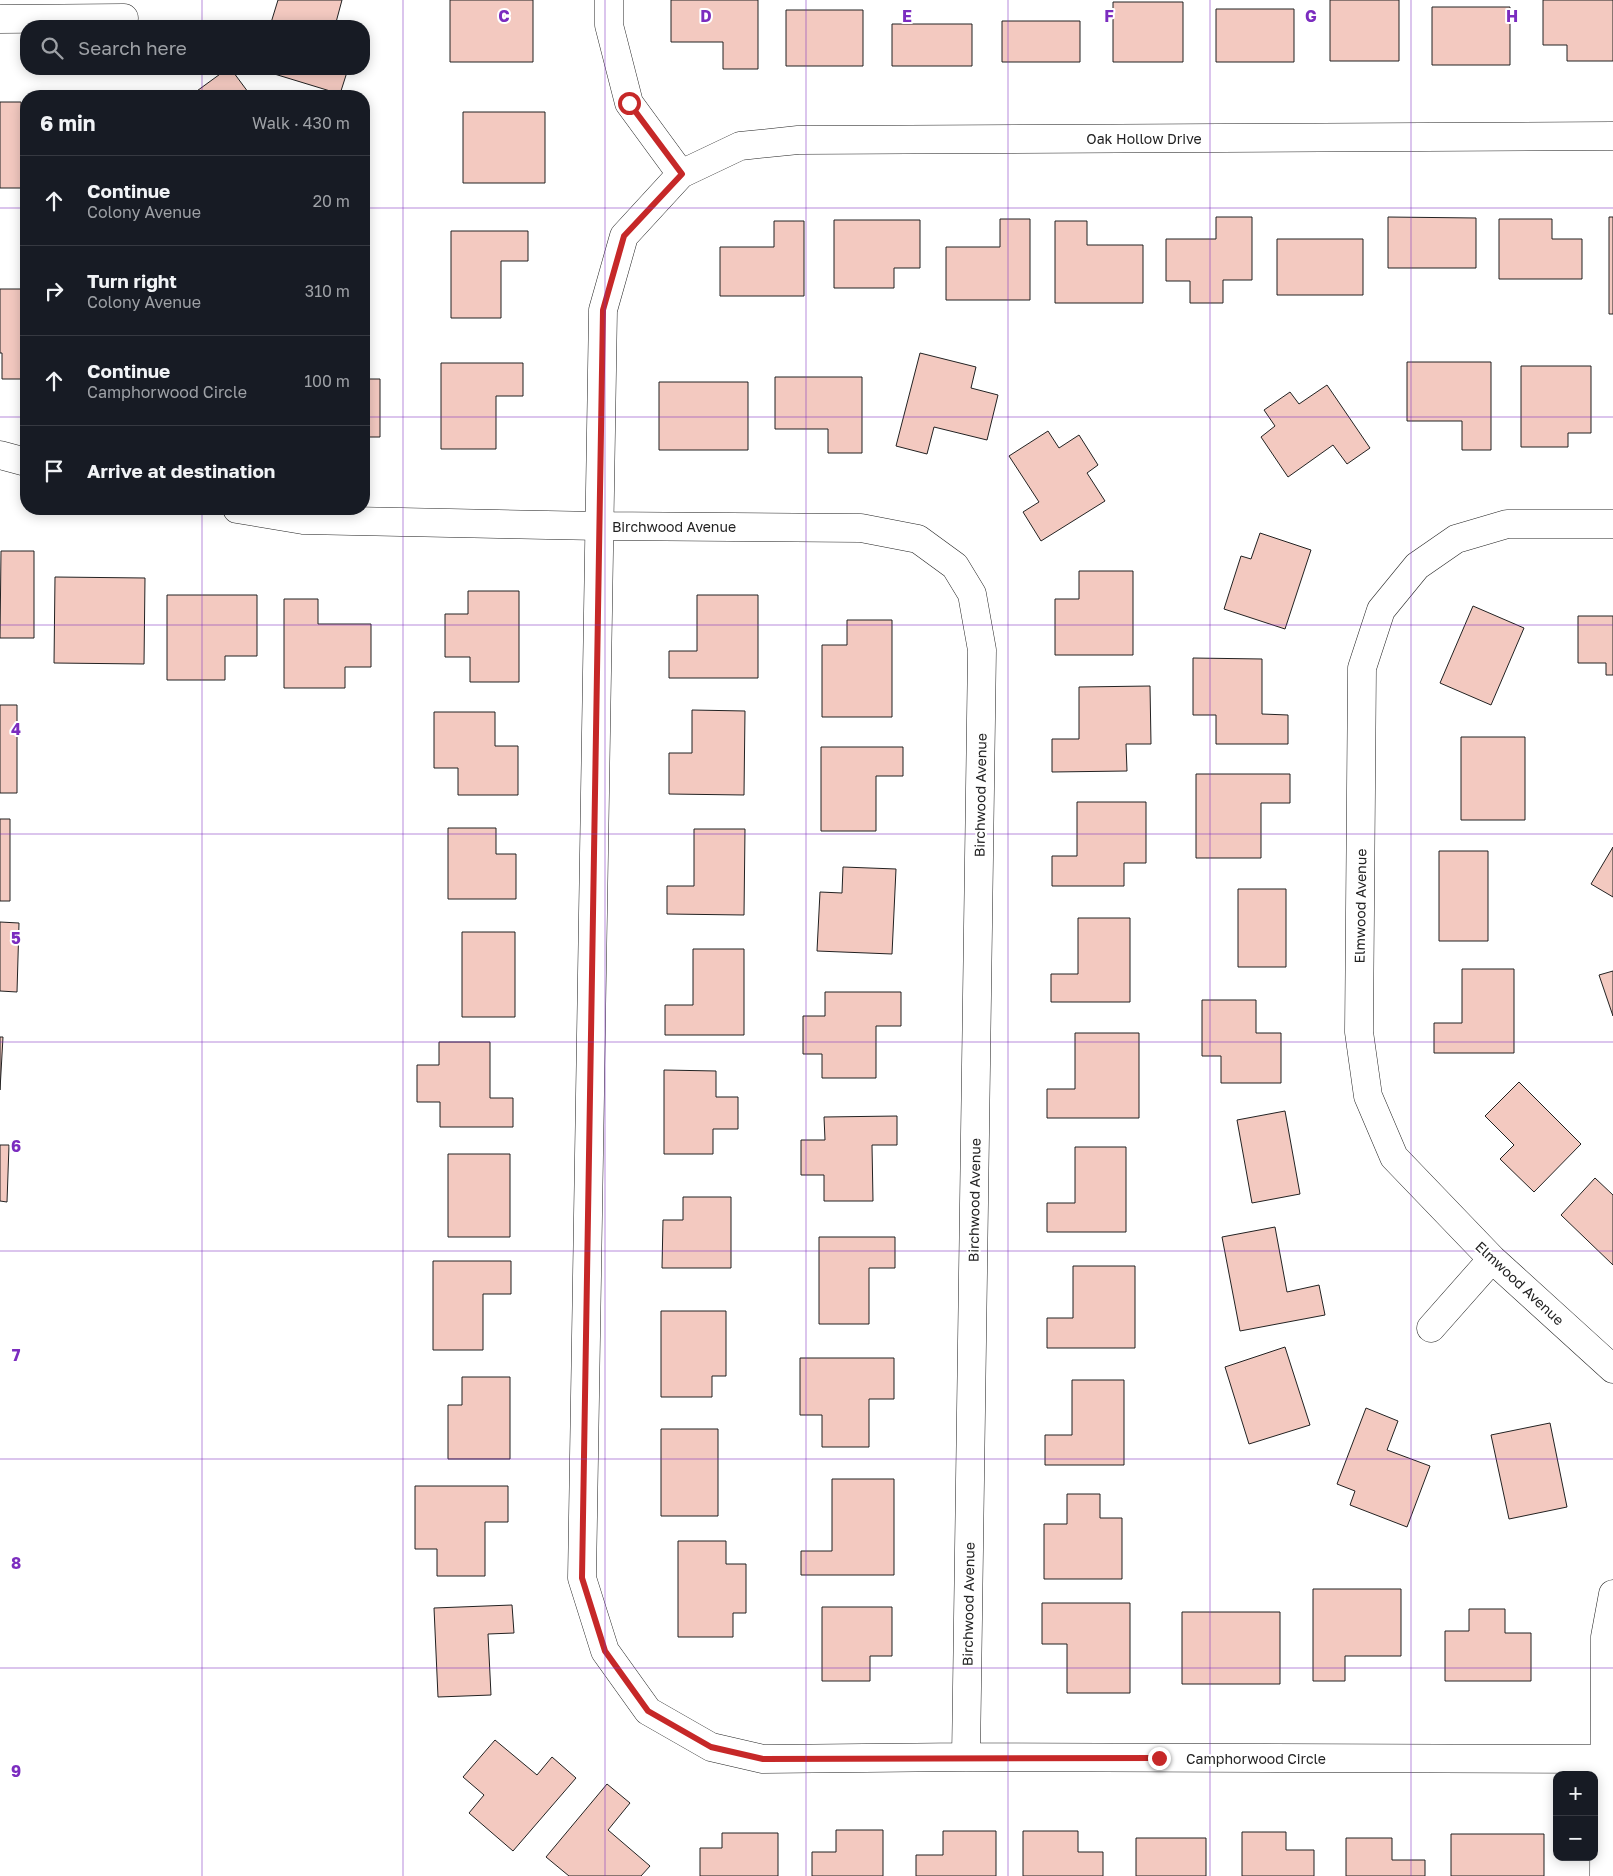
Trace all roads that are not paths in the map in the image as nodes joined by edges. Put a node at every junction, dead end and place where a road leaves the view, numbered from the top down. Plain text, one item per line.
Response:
1 (609, 0) edge
2 (124, 18) dead end
3 (0, 19) edge
4 (1613, 136) edge
5 (682, 174) junction
6 (0, 455) edge
7 (20, 460) edge
8 (273, 515) edge
9 (1613, 524) edge
10 (599, 526) junction
11 (1492, 1259) junction
12 (1431, 1328) dead end
13 (1613, 1369) edge
14 (1613, 1594) edge
15 (966, 1757) junction
16 (1604, 1759) junction
17 (1604, 1876) edge

1 - 5 street
2 - 3 street
4 - 5 street, Oak Hollow Drive
5 - 10 street
6 - 7 street
8 - 10 street, Birchwood Avenue
9 - 11 street, Elmwood Avenue
10 - 15 street, Camphorwood Circle
10 - 15 street, Birchwood Avenue
11 - 12 street
11 - 13 street, Elmwood Avenue
14 - 16 street
15 - 16 street, Camphorwood Circle
16 - 17 street

